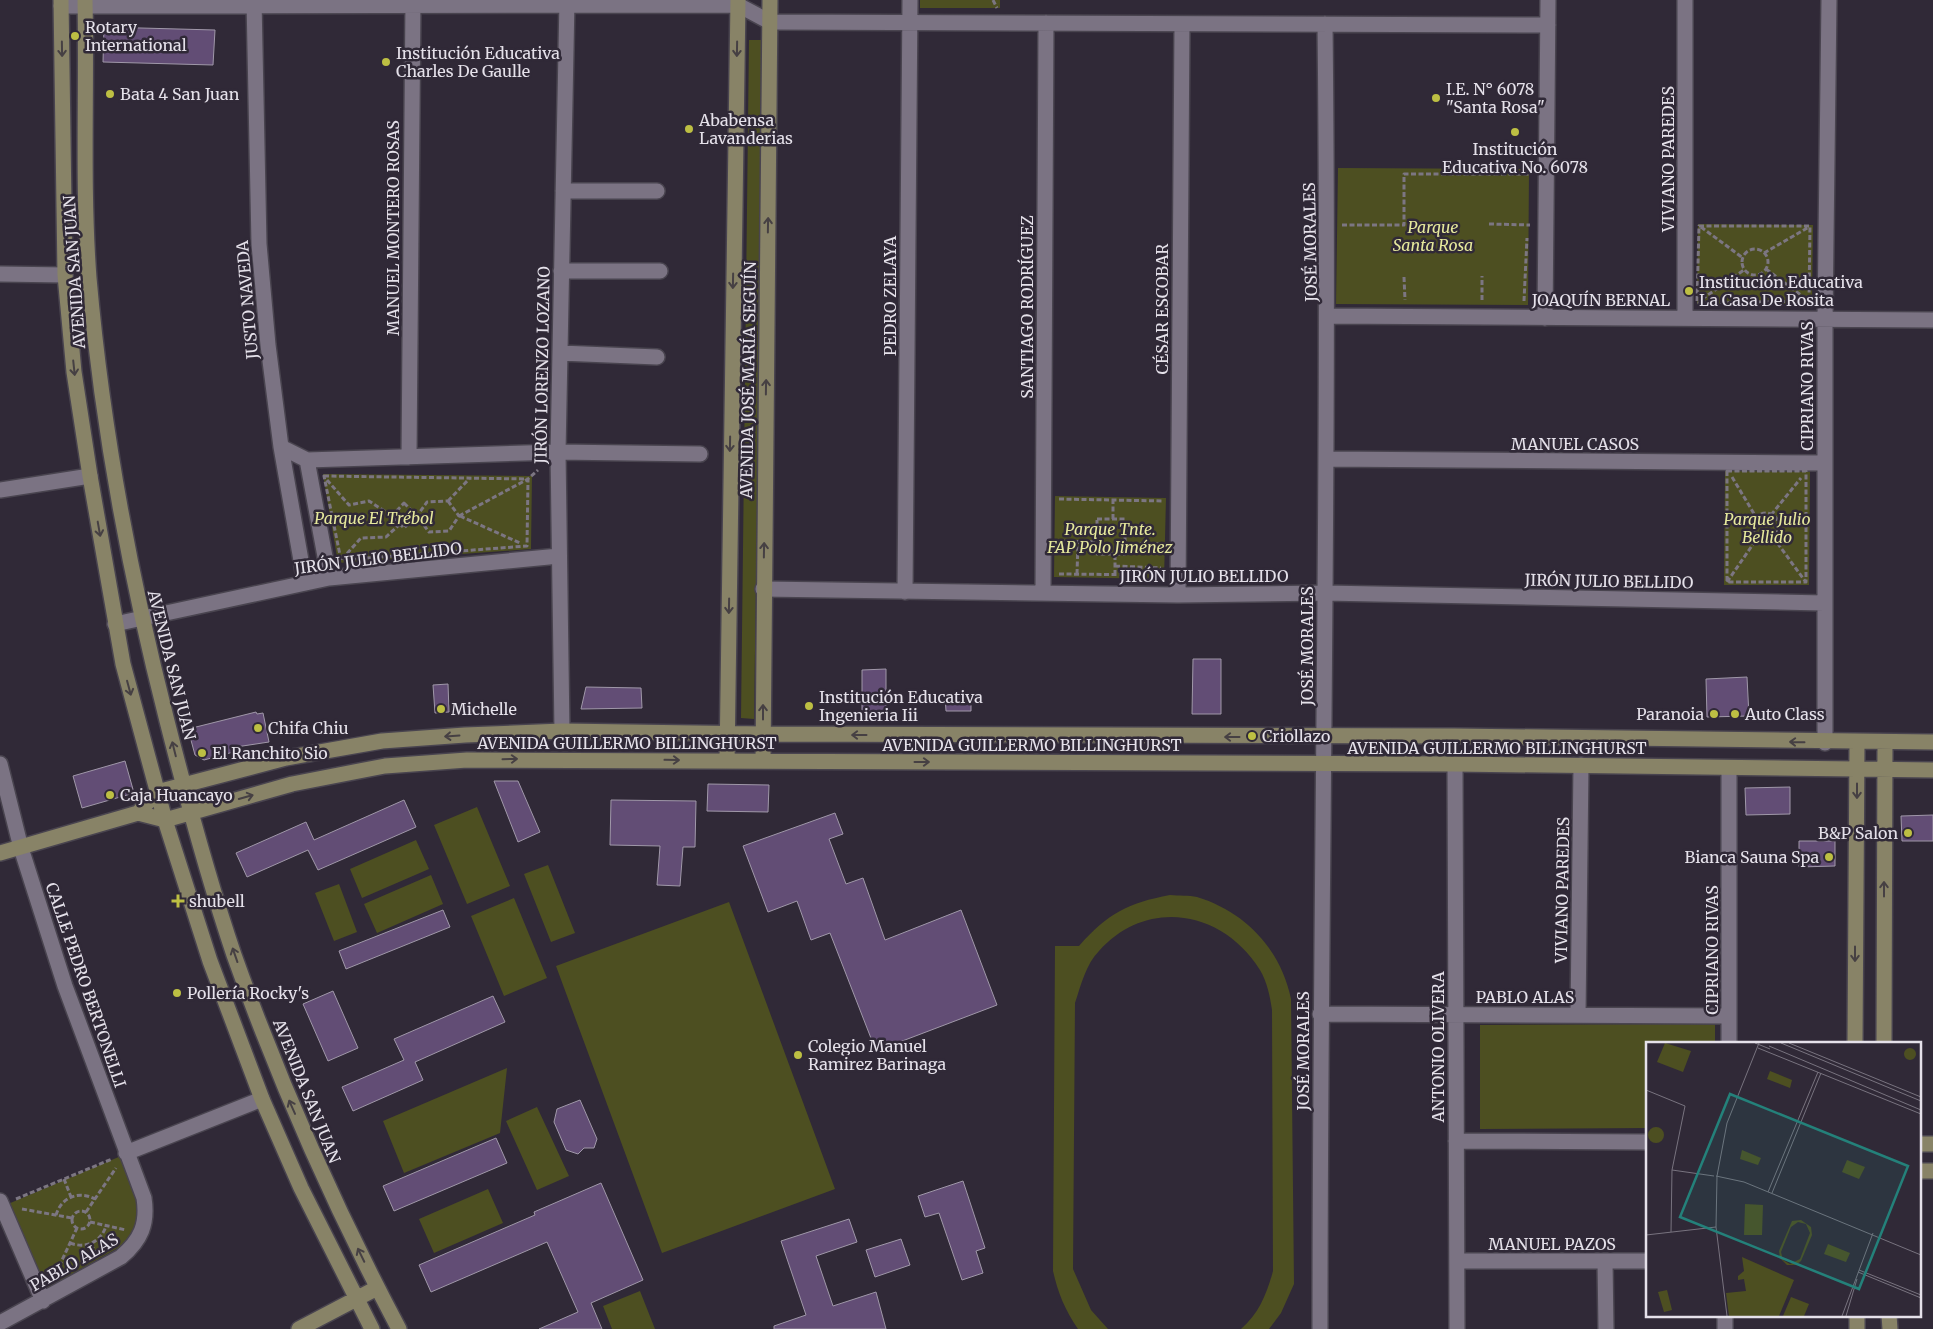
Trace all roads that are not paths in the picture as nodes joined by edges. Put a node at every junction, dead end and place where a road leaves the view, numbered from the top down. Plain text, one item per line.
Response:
1 (770, 0) edge
2 (910, 0) edge
3 (1548, 0) edge
4 (1685, 0) edge
5 (1829, 0) edge
6 (254, 2) edge
7 (567, 2) edge
8 (61, 3) edge
9 (85, 3) edge
10 (413, 3) edge
11 (738, 3) edge
12 (770, 22) junction
13 (910, 22) junction
14 (1046, 23) junction
15 (1182, 24) junction
16 (1325, 24) junction
17 (1548, 25) junction
18 (563, 191) junction
19 (657, 191) dead end
20 (562, 270) junction
21 (660, 272) dead end
22 (0, 274) edge
23 (65, 275) junction
24 (1328, 316) junction
25 (1545, 318) junction
26 (1685, 318) junction
27 (1825, 320) junction
28 (1933, 320) edge
29 (560, 353) junction
30 (656, 357) dead end
31 (281, 447) junction
32 (558, 452) junction
33 (700, 454) dead end
34 (409, 456) junction
35 (1326, 459) junction
36 (308, 460) junction
37 (1824, 463) junction
38 (90, 476) junction
39 (0, 490) edge
40 (559, 556) junction
41 (330, 578) junction
42 (305, 583) junction
43 (764, 589) junction
44 (905, 592) junction
45 (1043, 592) junction
46 (1325, 592) junction
47 (1178, 595) junction
48 (1824, 603) junction
49 (140, 617) junction
50 (115, 624) junction
51 (562, 731) junction
52 (728, 733) junction
53 (763, 734) junction
54 (1324, 737) junction
55 (1933, 742) edge
56 (1825, 743) junction
57 (1857, 743) junction
58 (1885, 743) junction
59 (727, 760) junction
60 (763, 761) junction
61 (0, 764) edge
62 (1322, 764) junction
63 (1454, 764) junction
64 (1581, 765) junction
65 (1730, 768) junction
66 (1857, 769) junction
67 (1884, 770) junction
68 (1933, 770) edge
69 (183, 785) junction
70 (157, 792) junction
71 (138, 813) junction
72 (191, 813) junction
73 (165, 820) junction
74 (21, 848) junction
75 (0, 853) edge
76 (1320, 1014) junction
77 (1456, 1014) junction
78 (1578, 1015) junction
79 (1729, 1016) junction
80 (1730, 1042) edge
81 (1855, 1042) edge
82 (1884, 1042) edge
83 (262, 1099) junction
84 (1456, 1141) junction
85 (1646, 1142) edge
86 (1920, 1144) edge
87 (1933, 1144) edge
88 (126, 1152) junction
89 (1920, 1171) edge
90 (1933, 1171) edge
91 (1, 1203) edge
92 (146, 1215) joint
93 (1457, 1261) junction
94 (1606, 1261) junction
95 (1646, 1261) edge
96 (377, 1288) junction
97 (356, 1299) junction
98 (43, 1301) junction
99 (1725, 1316) edge
100 (1857, 1316) edge
101 (1889, 1316) edge
102 (0, 1323) edge
103 (299, 1329) edge
104 (372, 1329) edge
105 (399, 1329) edge
106 (1320, 1329) edge
107 (1457, 1329) edge
108 (1606, 1329) edge
109 (1725, 1329) edge
110 (1857, 1329) edge
111 (1890, 1329) edge

1 - 12 main road, AVENIDA JOSÉ MARÍA SEGUÍN
2 - 13 street, PEDRO ZELAYA
3 - 17 street
4 - 26 street, VIVIANO PAREDES
5 - 27 street, CIPRIANO RIVAS
6 - 9 street
6 - 10 street
6 - 31 street, JUSTO NAVEDA
7 - 10 street
7 - 11 street
7 - 18 street, JIRÓN LORENZO LOZANO
8 - 9 street
8 -> 23 main road, AVENIDA SAN JUAN
9 - 49 main road, AVENIDA SAN JUAN
10 - 34 street, MANUEL MONTERO ROSAS
11 - 12 street
11 -> 52 main road, AVENIDA JOSÉ MARÍA SEGUÍN
12 - 13 street
43 -> 12 main road, AVENIDA JOSÉ MARÍA SEGUÍN
13 - 14 street
13 - 44 street, PEDRO ZELAYA
14 - 15 street
14 - 45 street, SANTIAGO RODRÍGUEZ
15 - 16 street
15 - 47 street, CÉSAR ESCOBAR
16 - 17 street
16 - 24 street, JOSÉ MORALES
17 - 25 street
18 - 19 street
18 - 20 street, JIRÓN LORENZO LOZANO
20 - 21 street
20 - 29 street, JIRÓN LORENZO LOZANO
22 - 23 street
23 -> 38 main road, AVENIDA SAN JUAN
24 - 25 street, JOAQUÍN BERNAL
24 - 35 street, JOSÉ MORALES
25 - 26 street, JOAQUÍN BERNAL
26 - 27 street, JOAQUÍN BERNAL
27 - 28 street, JOAQUÍN BERNAL
27 - 37 street, CIPRIANO RIVAS
29 - 30 street
29 - 32 street, JIRÓN LORENZO LOZANO
31 - 36 street
31 - 42 street, JUSTO NAVEDA
32 - 33 street
32 - 34 street
32 - 40 street, JIRÓN LORENZO LOZANO
34 - 36 street
35 - 37 street, MANUEL CASOS
35 - 46 street, JOSÉ MORALES
36 - 41 street
37 - 48 street, CIPRIANO RIVAS
38 - 39 street
38 -> 50 main road, AVENIDA SAN JUAN
40 - 41 street, JIRÓN JULIO BELLIDO
40 - 51 street, JIRÓN LORENZO LOZANO
41 - 42 street, JIRÓN JULIO BELLIDO
42 - 49 street, JIRÓN JULIO BELLIDO
43 - 44 street, JIRÓN JULIO BELLIDO
53 -> 43 main road, AVENIDA JOSÉ MARÍA SEGUÍN
44 - 45 street, JIRÓN JULIO BELLIDO
45 - 47 street, JIRÓN JULIO BELLIDO
46 - 47 street, JIRÓN JULIO BELLIDO
46 - 48 street, JIRÓN JULIO BELLIDO
46 - 54 street, JOSÉ MORALES
48 - 56 street, CIPRIANO RIVAS
49 - 50 street, JIRÓN JULIO BELLIDO
69 -> 49 main road, AVENIDA SAN JUAN
50 -> 70 main road, AVENIDA SAN JUAN
51 - 52 main road, AVENIDA GUILLERMO BILLINGHURST
51 -> 69 main road, AVENIDA GUILLERMO BILLINGHURST
52 - 53 main road, AVENIDA GUILLERMO BILLINGHURST
52 - 59 main road, AVENIDA JOSÉ MARÍA SEGUÍN
54 -> 53 main road, AVENIDA GUILLERMO BILLINGHURST
53 - 60 main road, AVENIDA JOSÉ MARÍA SEGUÍN
56 -> 54 main road, AVENIDA GUILLERMO BILLINGHURST
54 - 62 street, JOSÉ MORALES
55 - 58 main road, AVENIDA GUILLERMO BILLINGHURST
56 - 57 main road, AVENIDA GUILLERMO BILLINGHURST
57 - 58 main road, AVENIDA GUILLERMO BILLINGHURST
57 - 66 main road
58 - 67 main road
59 - 60 main road, AVENIDA GUILLERMO BILLINGHURST
72 -> 59 main road, AVENIDA GUILLERMO BILLINGHURST
60 -> 62 main road, AVENIDA GUILLERMO BILLINGHURST
61 - 74 street, CALLE PEDRO BERTONELLI
62 - 63 main road, AVENIDA GUILLERMO BILLINGHURST
62 - 76 street, JOSÉ MORALES
63 - 64 main road, AVENIDA GUILLERMO BILLINGHURST
63 - 77 street, ANTONIO OLIVERA
64 - 65 main road, AVENIDA GUILLERMO BILLINGHURST
64 - 78 street, VIVIANO PAREDES
65 - 66 main road, AVENIDA GUILLERMO BILLINGHURST
65 - 79 street, CIPRIANO RIVAS
66 - 67 main road, AVENIDA GUILLERMO BILLINGHURST
66 -> 81 main road
67 - 68 main road, AVENIDA GUILLERMO BILLINGHURST
82 -> 67 main road
69 - 70 main road, AVENIDA GUILLERMO BILLINGHURST
69 - 72 main road, AVENIDA SAN JUAN
70 - 71 main road
70 - 73 main road, AVENIDA SAN JUAN
71 - 73 main road, AVENIDA GUILLERMO BILLINGHURST
71 - 74 main road
72 - 73 main road, AVENIDA GUILLERMO BILLINGHURST
96 -> 72 main road, AVENIDA SAN JUAN
73 - 83 main road, AVENIDA SAN JUAN
74 - 75 main road
74 - 88 street, CALLE PEDRO BERTONELLI
76 - 77 street, PABLO ALAS
76 - 106 street, JOSÉ MORALES
77 - 78 street, PABLO ALAS
77 - 84 street, ANTONIO OLIVERA
78 - 79 street, PABLO ALAS
79 - 80 street, CIPRIANO RIVAS
83 - 88 street
83 - 97 main road, AVENIDA SAN JUAN
84 - 85 street
84 - 93 street, ANTONIO OLIVERA
86 - 87 main road
88 - 92 street, CALLE PEDRO BERTONELLI
89 - 90 main road
91 - 98 street
92 - 98 street, PABLO ALAS
93 - 94 street, MANUEL PAZOS
93 - 107 street, ANTONIO OLIVERA
94 - 95 street, MANUEL PAZOS
94 - 108 street
96 - 97 main road
96 - 105 main road, AVENIDA SAN JUAN
97 - 103 main road
97 - 104 main road, AVENIDA SAN JUAN
98 - 102 street, PABLO ALAS
99 - 109 street
100 - 110 main road
101 - 111 main road

